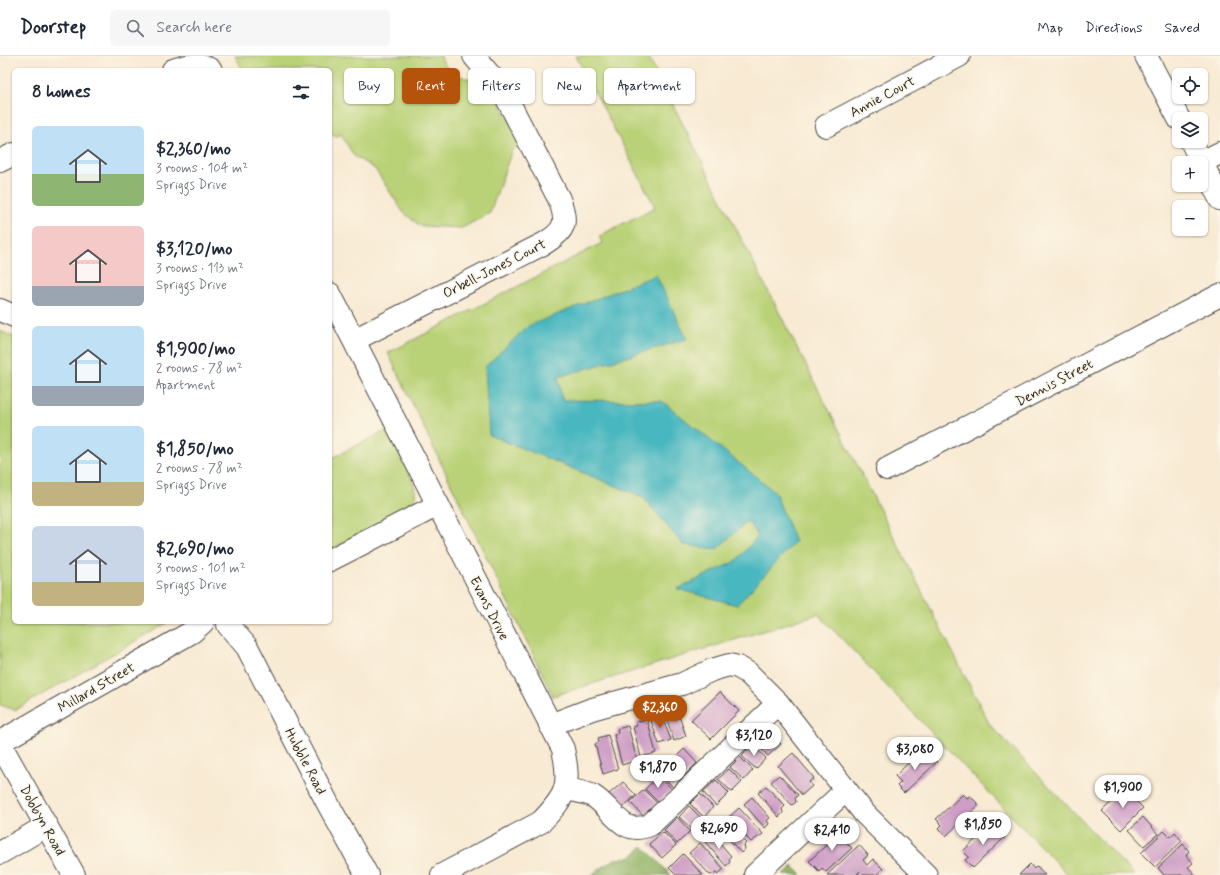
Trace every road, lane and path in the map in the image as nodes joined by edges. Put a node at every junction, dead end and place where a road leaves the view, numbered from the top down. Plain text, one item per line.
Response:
1 (474, 56) edge
2 (959, 56) edge
3 (1146, 56) edge
4 (180, 68) edge
5 (207, 68) edge
6 (1175, 112) edge
7 (826, 126) dead end
8 (1199, 148) edge
9 (12, 155) edge
10 (1211, 158) edge
11 (0, 161) edge
12 (1220, 198) edge
13 (1220, 294) edge
14 (332, 298) edge
15 (0, 310) edge
16 (12, 315) edge
17 (354, 340) junction
18 (887, 470) dead end
19 (438, 505) junction
20 (332, 559) edge
21 (222, 624) edge
22 (232, 624) edge
23 (197, 627) edge
24 (778, 703) junction
25 (550, 726) junction
26 (0, 743) edge
27 (566, 789) junction
28 (846, 790) junction
29 (46, 826) junction
30 (0, 853) edge
31 (74, 875) edge
32 (367, 875) edge
33 (442, 875) edge
34 (755, 875) edge
35 (926, 875) edge

1 - 17 street, Orbell-Jones Court
2 - 7 street, Annie Court
3 - 6 street
4 - 5 street
8 - 10 street
9 - 11 street
10 - 12 street
13 - 18 street, Dennis Street
14 - 17 street, Evans Drive
15 - 16 street
17 - 19 street, Evans Drive
19 - 20 street
19 - 25 street, Evans Drive
21 - 23 street, Millard Street
22 - 32 street, Hubble Road
23 - 26 street, Millard Street
24 - 25 street
24 - 27 street
24 - 28 street
25 - 27 street, Evans Drive
26 - 29 street, Dobbyn Road
27 - 33 street
28 - 34 street
28 - 35 street
29 - 30 street
29 - 31 street, Dobbyn Road

